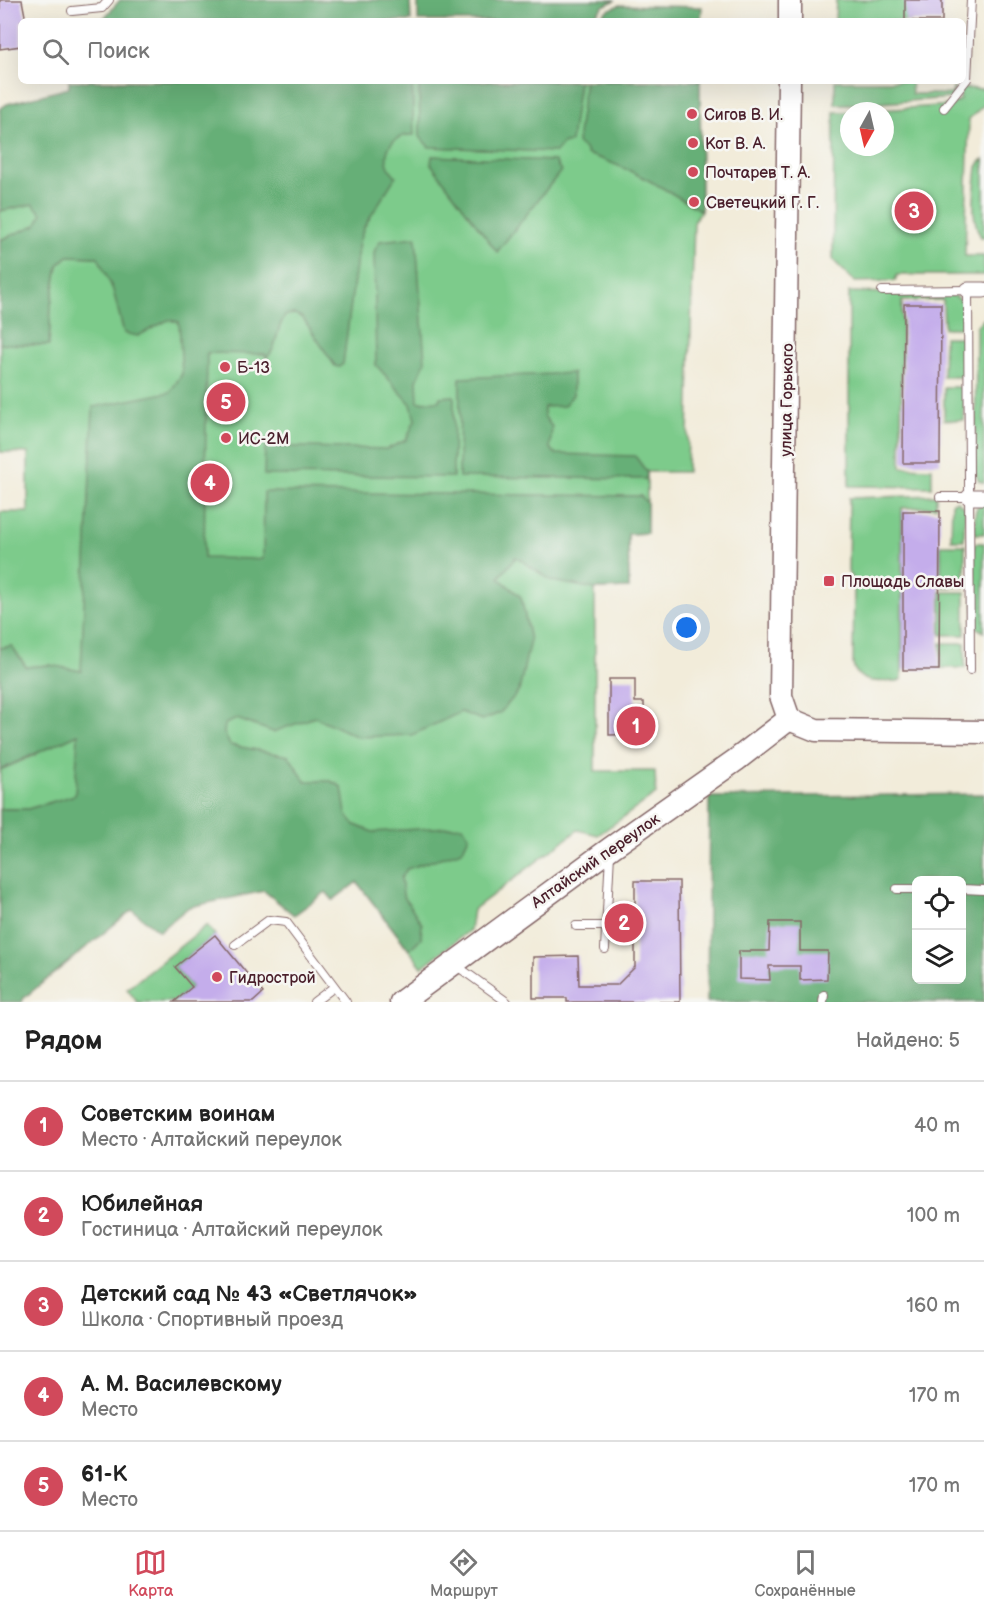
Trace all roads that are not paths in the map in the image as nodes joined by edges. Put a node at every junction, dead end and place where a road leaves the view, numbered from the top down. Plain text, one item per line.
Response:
1 (110, 0) edge
2 (790, 0) edge
3 (971, 0) edge
4 (72, 10) dead end
5 (790, 18) edge
6 (966, 81) edge
7 (789, 84) edge
8 (964, 84) edge
9 (944, 108) dead end
10 (984, 290) edge
11 (882, 291) dead end
12 (968, 291) junction
13 (940, 497) dead end
14 (976, 497) edge
15 (970, 670) dead end
16 (789, 719) junction
17 (984, 732) edge
18 (610, 848) junction
19 (897, 889) dead end
20 (912, 889) edge
21 (966, 890) edge
22 (984, 890) edge
23 (576, 926) dead end
24 (606, 926) junction
25 (235, 945) dead end
26 (605, 949) dead end
27 (453, 962) junction
28 (334, 987) junction
29 (314, 1002) edge
30 (346, 1002) edge
31 (401, 1002) edge
32 (507, 1002) edge

1 - 4 lane
2 - 5 main road
3 - 6 lane
7 - 16 main road, улица Горького
8 - 9 lane
10 - 12 street
11 - 12 lane
12 - 14 lane
13 - 14 lane
14 - 15 lane
16 - 17 main road
16 - 18 main road, Алтайский переулок
18 - 24 lane
18 - 27 main road, Алтайский переулок
19 - 20 lane
21 - 22 lane
23 - 24 lane
24 - 26 lane
25 - 28 lane
27 - 31 main road, Алтайский переулок
27 - 32 lane
28 - 29 lane
28 - 30 lane

